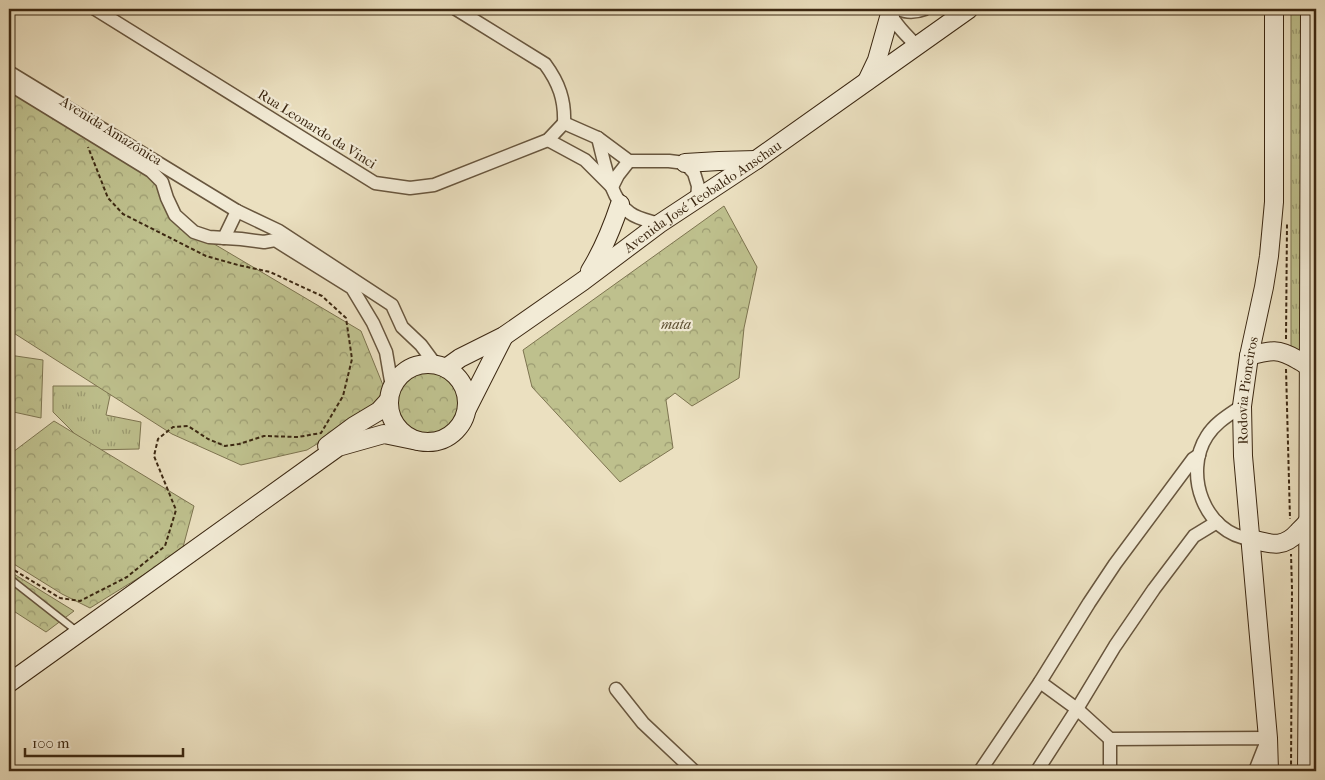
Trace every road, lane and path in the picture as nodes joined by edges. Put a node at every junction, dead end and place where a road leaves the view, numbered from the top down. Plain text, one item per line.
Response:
1 (94, 9) edge
2 (456, 9) edge
3 (925, 9) edge
4 (1274, 9) edge
5 (1310, 9) edge
6 (893, 10) edge
7 (960, 12) edge
8 (917, 46) junction
9 (9, 72) edge
10 (867, 82) junction
11 (9, 84) edge
12 (564, 123) junction
13 (82, 130) junction
14 (598, 138) junction
15 (548, 140) junction
16 (1313, 150) edge
17 (756, 160) junction
18 (629, 161) junction
19 (685, 163) junction
20 (153, 167) junction
21 (612, 187) junction
22 (697, 200) junction
23 (620, 204) junction
24 (237, 212) junction
25 (659, 224) junction
26 (1287, 224) dead end
27 (277, 236) junction
28 (224, 238) junction
29 (584, 281) junction
30 (1313, 300) edge
31 (504, 336) junction
32 (1286, 352) junction
33 (1249, 356) junction
34 (440, 366) junction
35 (1312, 370) edge
36 (390, 393) junction
37 (1242, 406) junction
38 (466, 410) junction
39 (418, 441) junction
40 (1199, 456) junction
41 (1316, 505) edge
42 (1217, 522) junction
43 (1308, 522) junction
44 (1251, 539) junction
45 (1291, 539) junction
46 (9, 566) edge
47 (9, 578) edge
48 (1312, 585) edge
49 (74, 629) junction
50 (9, 672) edge
51 (1040, 682) junction
52 (9, 683) edge
53 (616, 689) dead end
54 (1077, 709) junction
55 (1268, 738) junction
56 (1110, 739) junction
57 (694, 771) edge
58 (980, 771) edge
59 (1037, 771) edge
60 (1110, 771) edge
61 (1255, 771) edge
62 (1269, 771) edge
63 (1291, 771) edge
64 (1307, 771) edge

1 - 15 street, Rua Leonardo da Vinci
2 - 12 street
3 - 6 street
4 - 33 street, Rodovia Pioneiros
5 - 16 street
6 - 8 street
6 - 10 street
7 - 8 street, Avenida José Teobaldo Anschau
8 - 10 street, Avenida José Teobaldo Anschau
9 - 20 street, Avenida Amazônica
10 - 17 street, Avenida José Teobaldo Anschau
11 - 13 street, Avenida Amazônica
12 - 14 street
12 - 15 street, Rua Leonardo da Vinci
13 - 20 street, Avenida Amazônica
13 - 46 path
14 - 18 street
14 - 21 street
15 - 21 street
16 - 30 street
17 - 19 street
17 - 22 street, Avenida José Teobaldo Anschau
18 - 19 street
18 - 21 street
19 - 22 street
20 - 24 street, Avenida Amazônica
20 - 28 street, Avenida Amazônica
21 - 23 street
22 - 25 street, Avenida José Teobaldo Anschau
23 - 25 street
23 - 29 street
24 - 27 street, Avenida Amazônica
24 - 28 street
25 - 29 street, Avenida José Teobaldo Anschau
26 - 32 path
27 - 28 street, Avenida Amazônica
27 - 34 street, Avenida Amazônica
27 - 36 street, Avenida Amazônica
29 - 31 street, Avenida José Teobaldo Anschau
30 - 35 street
31 - 34 street
31 - 38 street, Avenida José Teobaldo Anschau
32 - 33 street
32 - 35 street
32 - 45 path
33 - 37 street, Rodovia Pioneiros
34 - 36 street
34 - 38 street
35 - 43 street
36 - 39 street
36 - 49 street
37 - 40 street
37 - 44 street, Rodovia Pioneiros
38 - 39 street
39 - 52 street
40 - 42 street
40 - 51 street
41 - 43 street
42 - 44 street
42 - 54 street
43 - 45 street
43 - 48 street
44 - 45 street
44 - 55 street, Rodovia Pioneiros
45 - 63 path
47 - 49 lane
48 - 64 street
49 - 50 street
51 - 54 street
51 - 58 street
53 - 57 street
54 - 56 street
54 - 59 street
55 - 56 street
55 - 61 street
55 - 62 street, Rodovia Pioneiros
56 - 60 street

